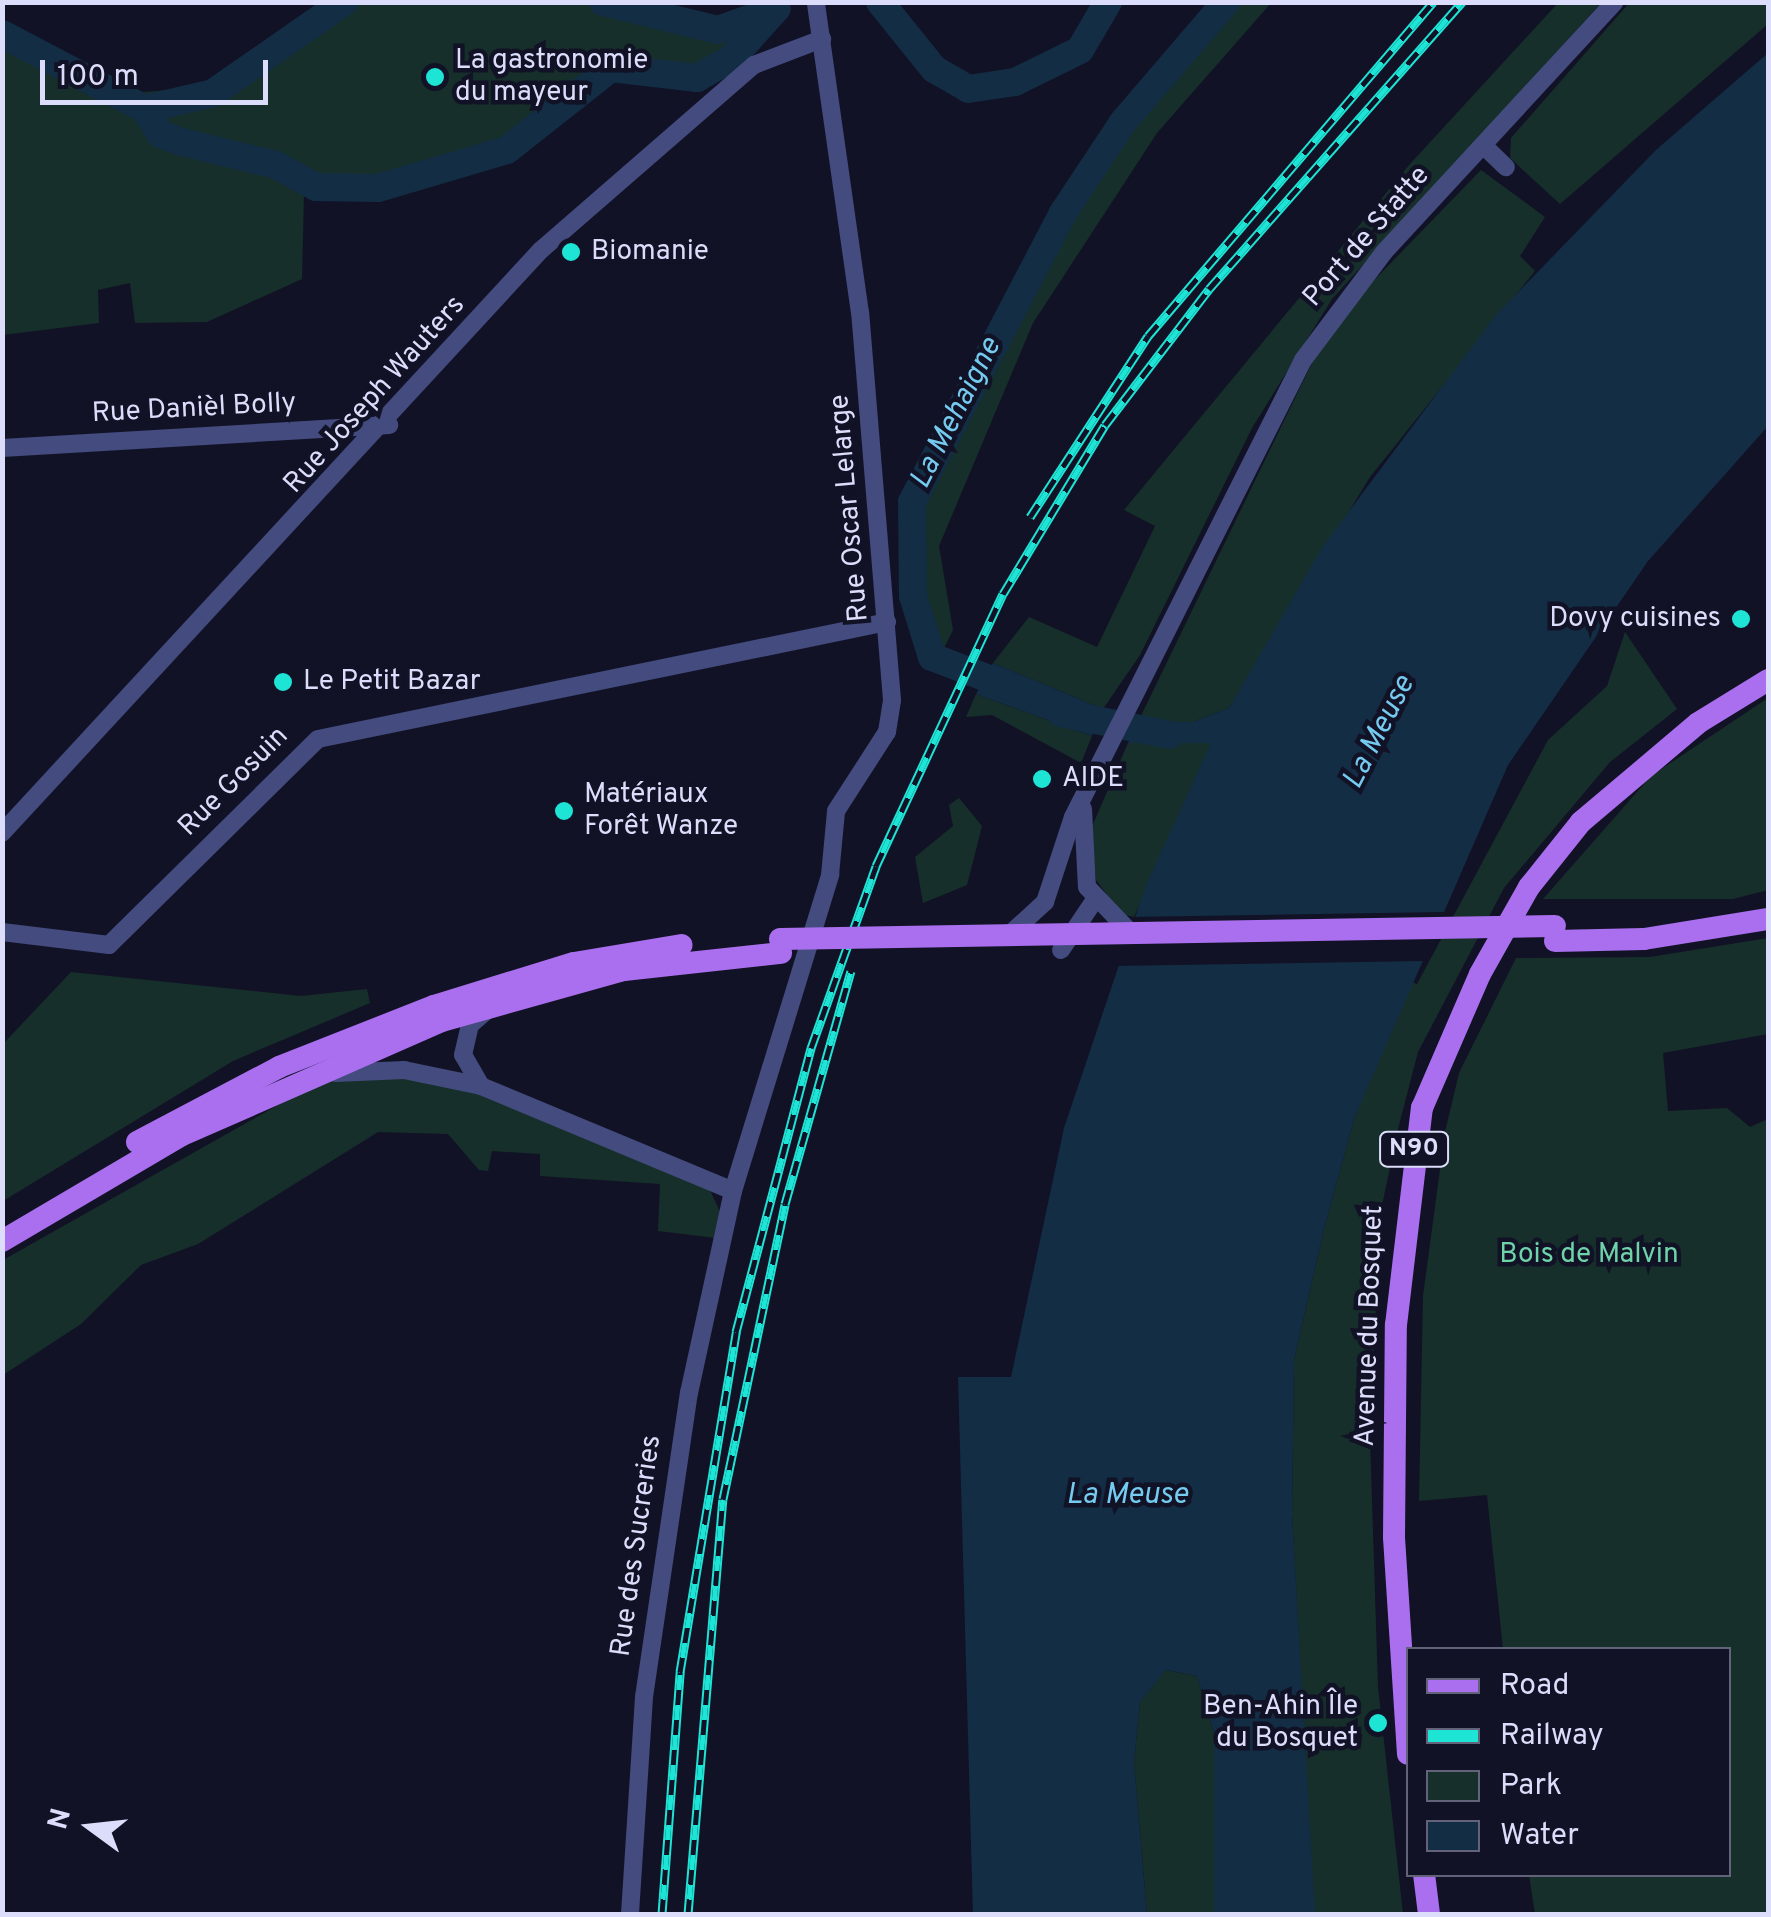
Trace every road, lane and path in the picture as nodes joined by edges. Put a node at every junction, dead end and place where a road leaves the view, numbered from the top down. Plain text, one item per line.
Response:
1 (1615, 2) edge
2 (817, 6) edge
3 (822, 40) junction
4 (1485, 147) junction
5 (1506, 167) dead end
6 (388, 425) junction
7 (2, 448) edge
8 (887, 622) junction
9 (1768, 680) edge
10 (1084, 798) junction
11 (2, 834) edge
12 (1094, 901) junction
13 (1768, 906) edge
14 (1768, 919) edge
15 (2, 932) edge
16 (1131, 933) junction
17 (1555, 933) junction
18 (1009, 935) junction
19 (1069, 942) junction
20 (780, 946) junction
21 (793, 983) joint
22 (497, 1003) junction
23 (296, 1080) junction
24 (481, 1086) junction
25 (733, 1191) junction
26 (2, 1224) edge
27 (2, 1242) edge
28 (1406, 1723) edge
29 (1424, 1877) edge
30 (630, 1914) edge
31 (1429, 1914) edge

1 - 4 street, Port de Statte
2 - 3 street, Rue Oscar Lelarge
3 - 6 street, Rue Joseph Wauters
3 - 8 street, Rue Oscar Lelarge
4 - 5 street
4 - 10 street, Port de Statte
6 - 7 street, Rue Danièl Bolly
6 - 11 street, Rue Joseph Wauters
8 - 15 street, Rue Gosuin
8 - 21 street, Rue Oscar Lelarge
9 - 28 main road, Avenue du Bosquet / N90
10 - 12 street
10 - 18 street, Port de Statte
12 - 16 street
12 - 19 street
13 - 17 main road
14 - 17 main road
16 - 17 main road, bridge
16 - 19 main road, bridge
17 - 19 main road
18 - 19 main road, bridge
18 - 20 main road, bridge
19 - 20 main road
20 - 22 main road
20 - 26 main road
21 - 25 street, Rue des Sucreries
22 - 23 main road
22 - 24 street
23 - 24 street
23 - 27 main road
24 - 25 street
25 - 30 street, Rue des Sucreries
29 - 31 main road

